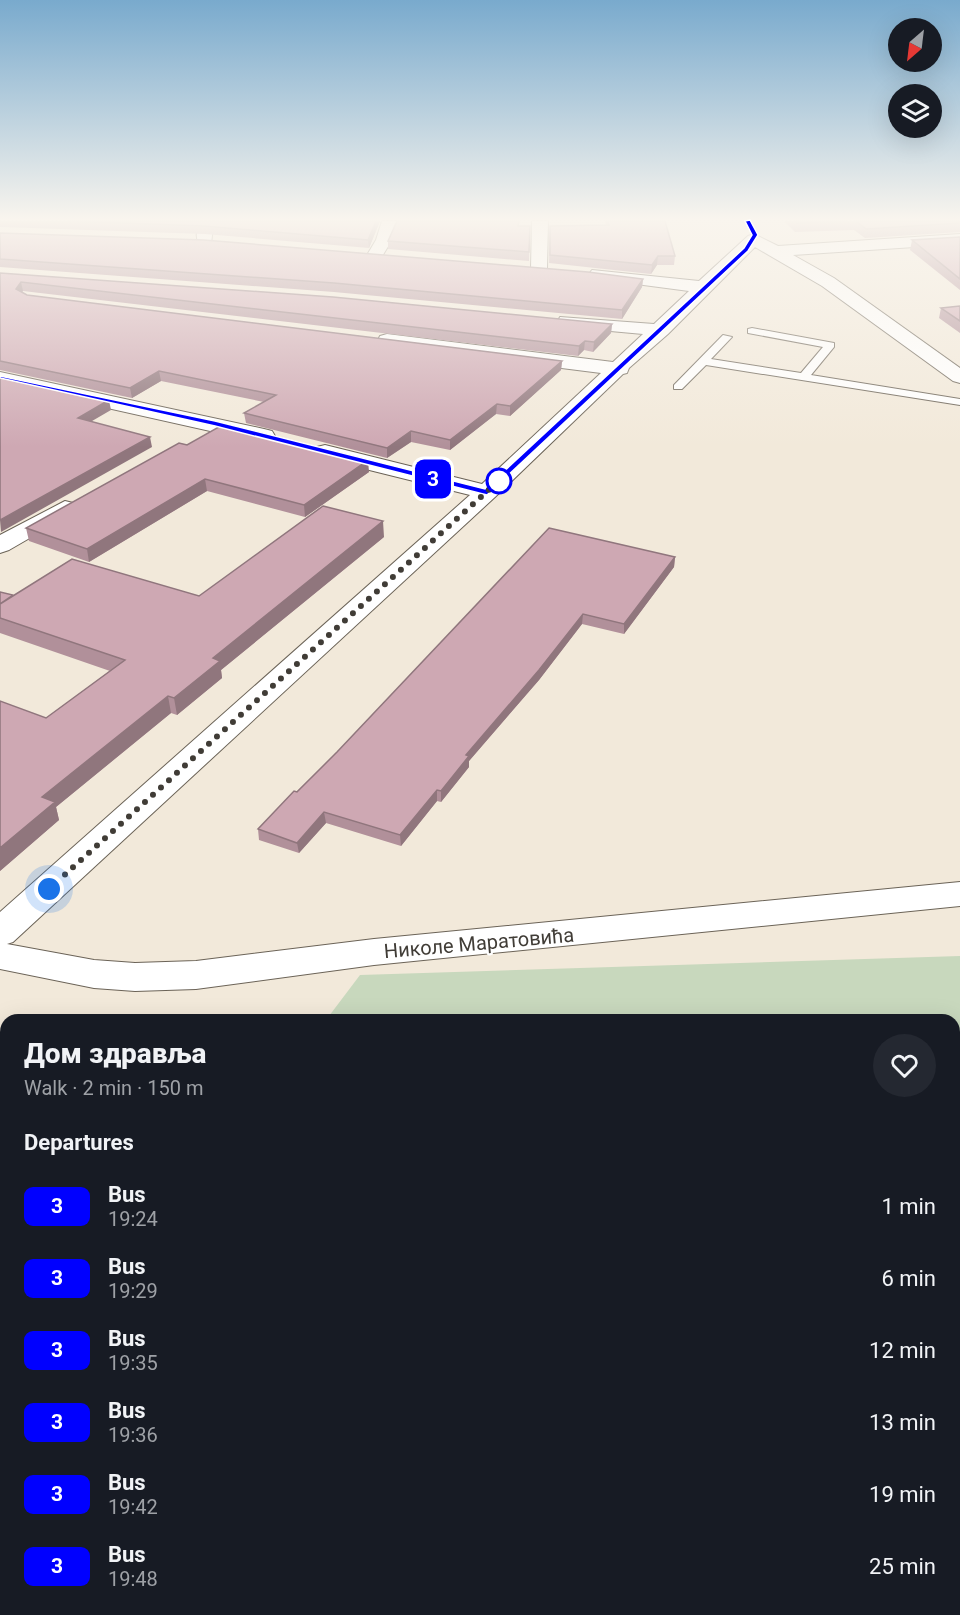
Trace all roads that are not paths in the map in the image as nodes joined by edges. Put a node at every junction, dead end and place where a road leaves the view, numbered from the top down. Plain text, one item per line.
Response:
1 (694, 296) edge
2 (848, 296) edge
3 (554, 319) edge
4 (661, 330) junction
5 (752, 331) dead end
6 (727, 337) dead end
7 (373, 338) edge
8 (704, 361) junction
9 (620, 369) junction
10 (960, 377) edge
11 (0, 378) edge
12 (803, 378) junction
13 (678, 387) dead end
14 (960, 402) edge
15 (215, 424) junction
16 (184, 441) dead end
17 (284, 442) edge
18 (307, 448) edge
19 (487, 492) junction
20 (82, 499) edge
21 (0, 545) edge
22 (960, 894) edge
23 (0, 933) edge
24 (0, 956) edge

1 - 4 street
2 - 10 street
3 - 4 street
4 - 9 street
5 - 12 lane
6 - 8 lane
7 - 9 street
8 - 12 lane
8 - 13 lane
9 - 19 street
11 - 15 street
12 - 14 lane
15 - 16 street
15 - 17 street
18 - 19 street
19 - 23 street
20 - 21 street
22 - 24 street, Николе Маратовића

